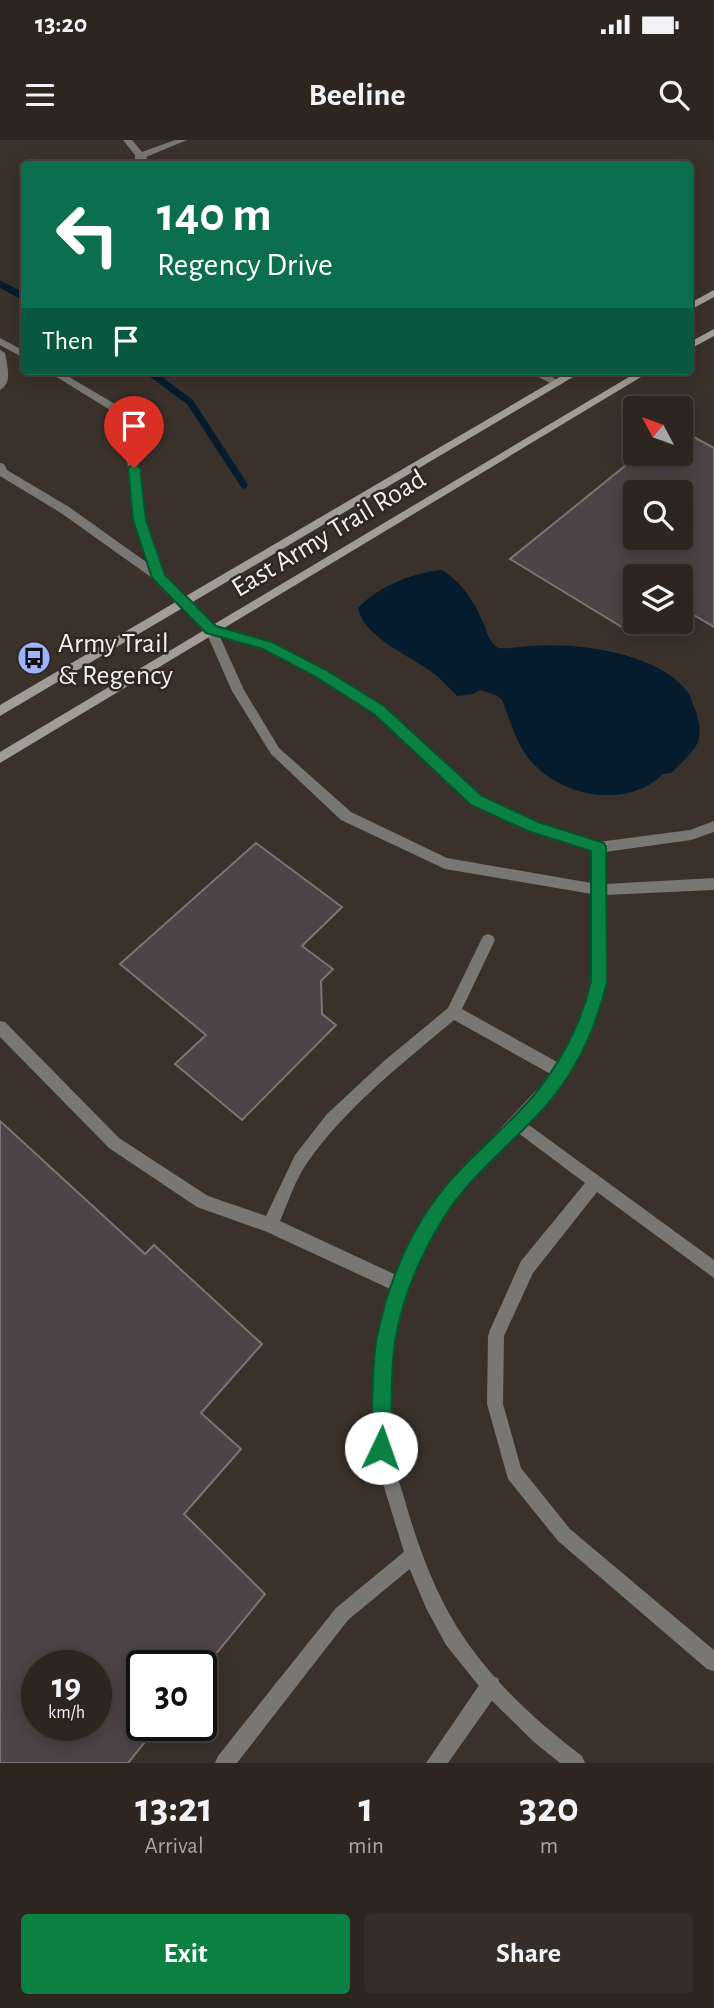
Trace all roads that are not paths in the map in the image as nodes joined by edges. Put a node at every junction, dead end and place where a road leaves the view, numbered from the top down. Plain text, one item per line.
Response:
1 (127, 140) edge
2 (183, 140) edge
3 (138, 157) junction
4 (143, 161) edge
5 (714, 293) edge
6 (693, 305) edge
7 (714, 332) edge
8 (0, 341) edge
9 (693, 344) edge
10 (0, 353) edge
11 (21, 353) edge
12 (59, 375) edge
13 (541, 375) edge
14 (572, 375) edge
15 (639, 375) edge
16 (558, 383) junction
17 (0, 387) edge
18 (0, 467) edge
19 (159, 578) junction
20 (185, 603) junction
21 (211, 630) junction
22 (0, 711) edge
23 (0, 758) edge
24 (714, 826) edge
25 (598, 847) junction
26 (714, 884) edge
27 (598, 890) junction
28 (488, 940) dead end
29 (453, 1012) junction
30 (0, 1027) edge
31 (561, 1072) junction
32 (517, 1124) junction
33 (596, 1182) junction
34 (270, 1225) junction
35 (714, 1270) edge
36 (401, 1286) junction
37 (411, 1557) junction
38 (714, 1662) edge
39 (491, 1685) junction
40 (225, 1763) edge
41 (436, 1763) edge
42 (575, 1763) edge

1 - 3 street
2 - 3 street
3 - 4 street
5 - 6 main road
7 - 9 main road
8 - 11 street
10 - 17 street
12 - 19 street
13 - 16 street
14 - 16 main road, East Army Trail Road
15 - 21 main road, East Army Trail Road
16 - 20 main road, East Army Trail Road
18 - 19 street
19 - 20 street
20 - 21 street
20 - 22 main road, East Army Trail Road
21 - 23 main road, East Army Trail Road
21 - 25 street
21 - 27 street
24 - 25 street
25 - 27 street
26 - 27 street
27 - 31 street
28 - 29 street
29 - 31 street
29 - 34 street
30 - 34 street
31 - 32 street
32 - 33 street
32 - 36 street
33 - 35 street
33 - 38 street
34 - 36 street
36 - 37 street
37 - 39 street
37 - 40 street
39 - 41 street
39 - 42 street

